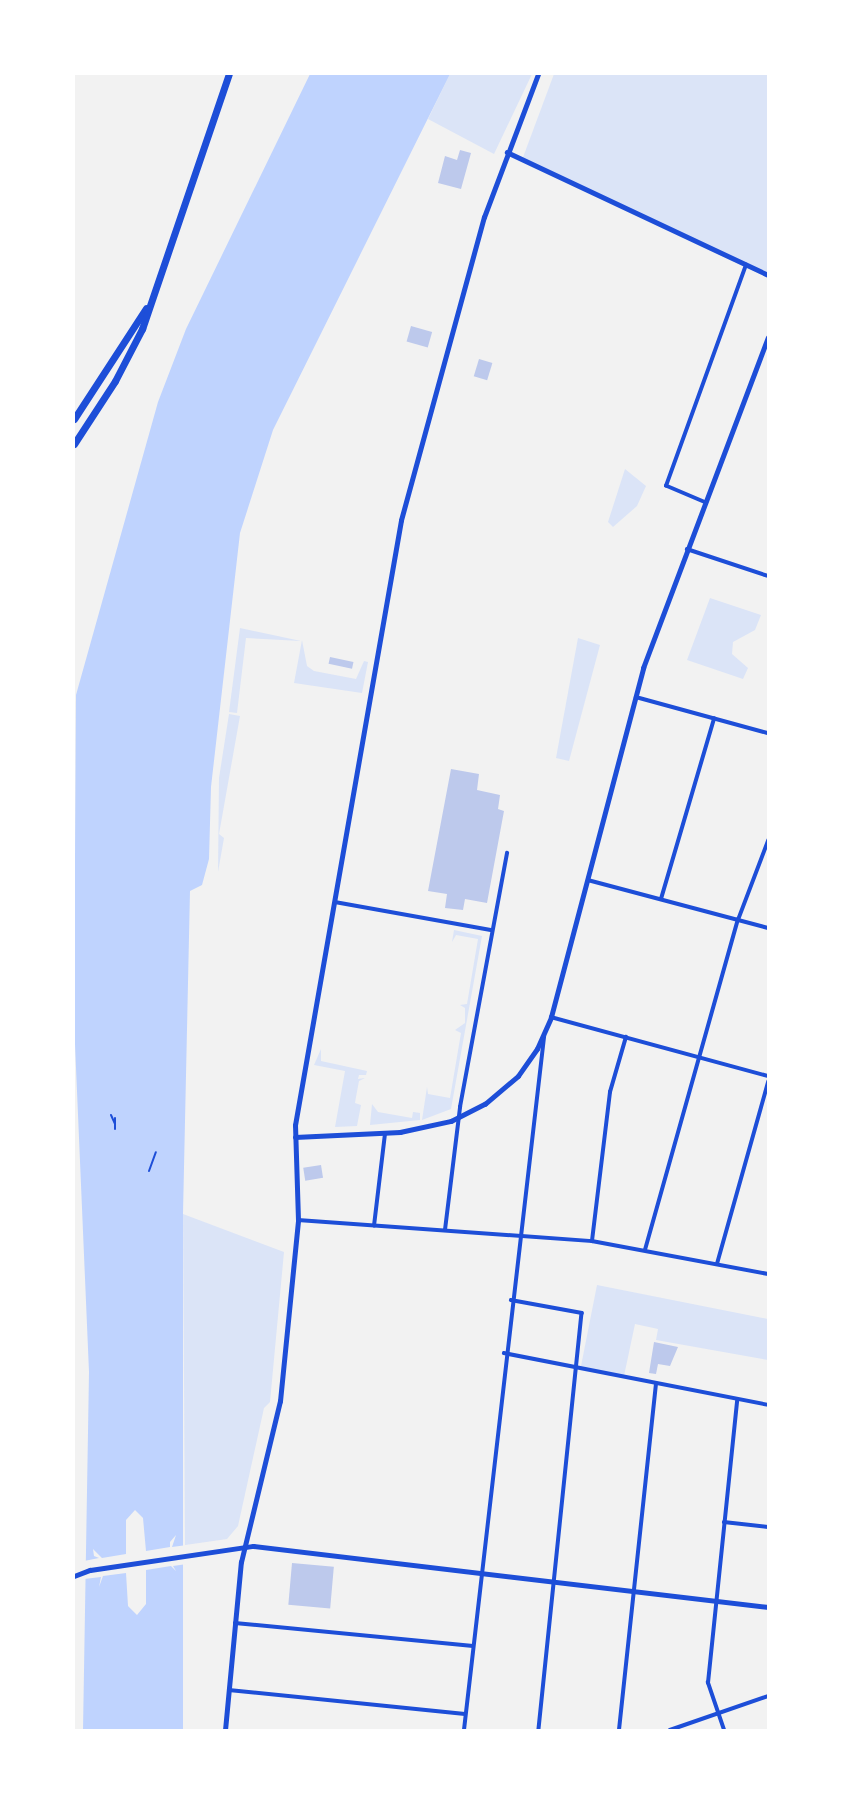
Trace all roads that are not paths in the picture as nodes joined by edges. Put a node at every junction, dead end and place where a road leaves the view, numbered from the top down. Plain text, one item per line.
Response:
1 (228, 74) edge
2 (538, 74) edge
3 (507, 152) junction
4 (746, 265) junction
5 (768, 275) edge
6 (768, 338) edge
7 (74, 419) edge
8 (74, 446) edge
9 (706, 503) junction
10 (687, 549) junction
11 (768, 576) edge
12 (636, 697) junction
13 (714, 719) junction
14 (768, 733) edge
15 (768, 841) edge
16 (508, 853) dead end
17 (588, 880) junction
18 (661, 899) junction
19 (334, 902) junction
20 (738, 920) junction
21 (768, 928) edge
22 (491, 930) junction
23 (551, 1017) junction
24 (545, 1031) junction
25 (626, 1037) junction
26 (699, 1057) junction
27 (768, 1076) edge
28 (768, 1083) edge
29 (459, 1118) junction
30 (385, 1134) junction
31 (294, 1137) junction
32 (298, 1220) junction
33 (374, 1226) junction
34 (445, 1230) junction
35 (519, 1235) junction
36 (592, 1241) junction
37 (645, 1251) junction
38 (717, 1264) junction
39 (768, 1274) edge
40 (511, 1300) junction
41 (504, 1353) junction
42 (578, 1370) junction
43 (656, 1384) junction
44 (737, 1399) junction
45 (768, 1405) edge
46 (723, 1522) junction
47 (768, 1527) edge
48 (244, 1547) junction
49 (480, 1574) junction
50 (74, 1576) edge
51 (555, 1585) junction
52 (633, 1593) junction
53 (715, 1601) junction
54 (768, 1607) edge
55 (234, 1623) junction
56 (473, 1646) junction
57 (227, 1690) junction
58 (768, 1696) edge
59 (466, 1714) junction
60 (718, 1714) junction
61 (225, 1731) edge
62 (464, 1731) edge
63 (539, 1731) edge
64 (619, 1731) edge
65 (670, 1731) edge
66 (724, 1731) edge

1 - 7 highway
1 - 8 highway
2 - 3 main road
3 - 4 street
3 - 19 main road
4 - 5 street
4 - 9 street
6 - 9 street
9 - 10 street
10 - 11 street
10 - 12 street
12 - 13 street
12 - 17 street
13 - 14 street
13 - 18 street
15 - 20 street
16 - 22 street
17 - 18 street
17 - 23 street
18 - 20 street
19 - 22 street
19 - 31 main road
20 - 21 street
20 - 26 street
22 - 29 street
23 - 24 street
23 - 25 street
24 - 29 street
24 - 35 street
25 - 26 street
25 - 36 street
26 - 27 street
26 - 37 street
28 - 38 street
29 - 30 street
29 - 34 street
30 - 31 street
30 - 33 street
31 - 32 main road
32 - 33 street
32 - 48 main road
33 - 34 street
34 - 35 street
35 - 36 street
35 - 40 street
36 - 37 street
37 - 38 street
38 - 39 street
40 - 41 street
40 - 42 street
41 - 42 street
41 - 49 street
42 - 43 street
42 - 51 street
43 - 44 street
43 - 52 street
44 - 45 street
44 - 46 street
46 - 47 street
46 - 53 street
48 - 49 main road
48 - 50 main road
48 - 55 main road
49 - 51 main road
49 - 56 street
51 - 52 main road
51 - 63 street
52 - 53 main road
52 - 64 street
53 - 54 main road
53 - 60 street
55 - 56 street
55 - 57 main road
56 - 59 street
57 - 59 street
57 - 61 main road
58 - 60 street
59 - 62 street
60 - 65 street
60 - 66 street

